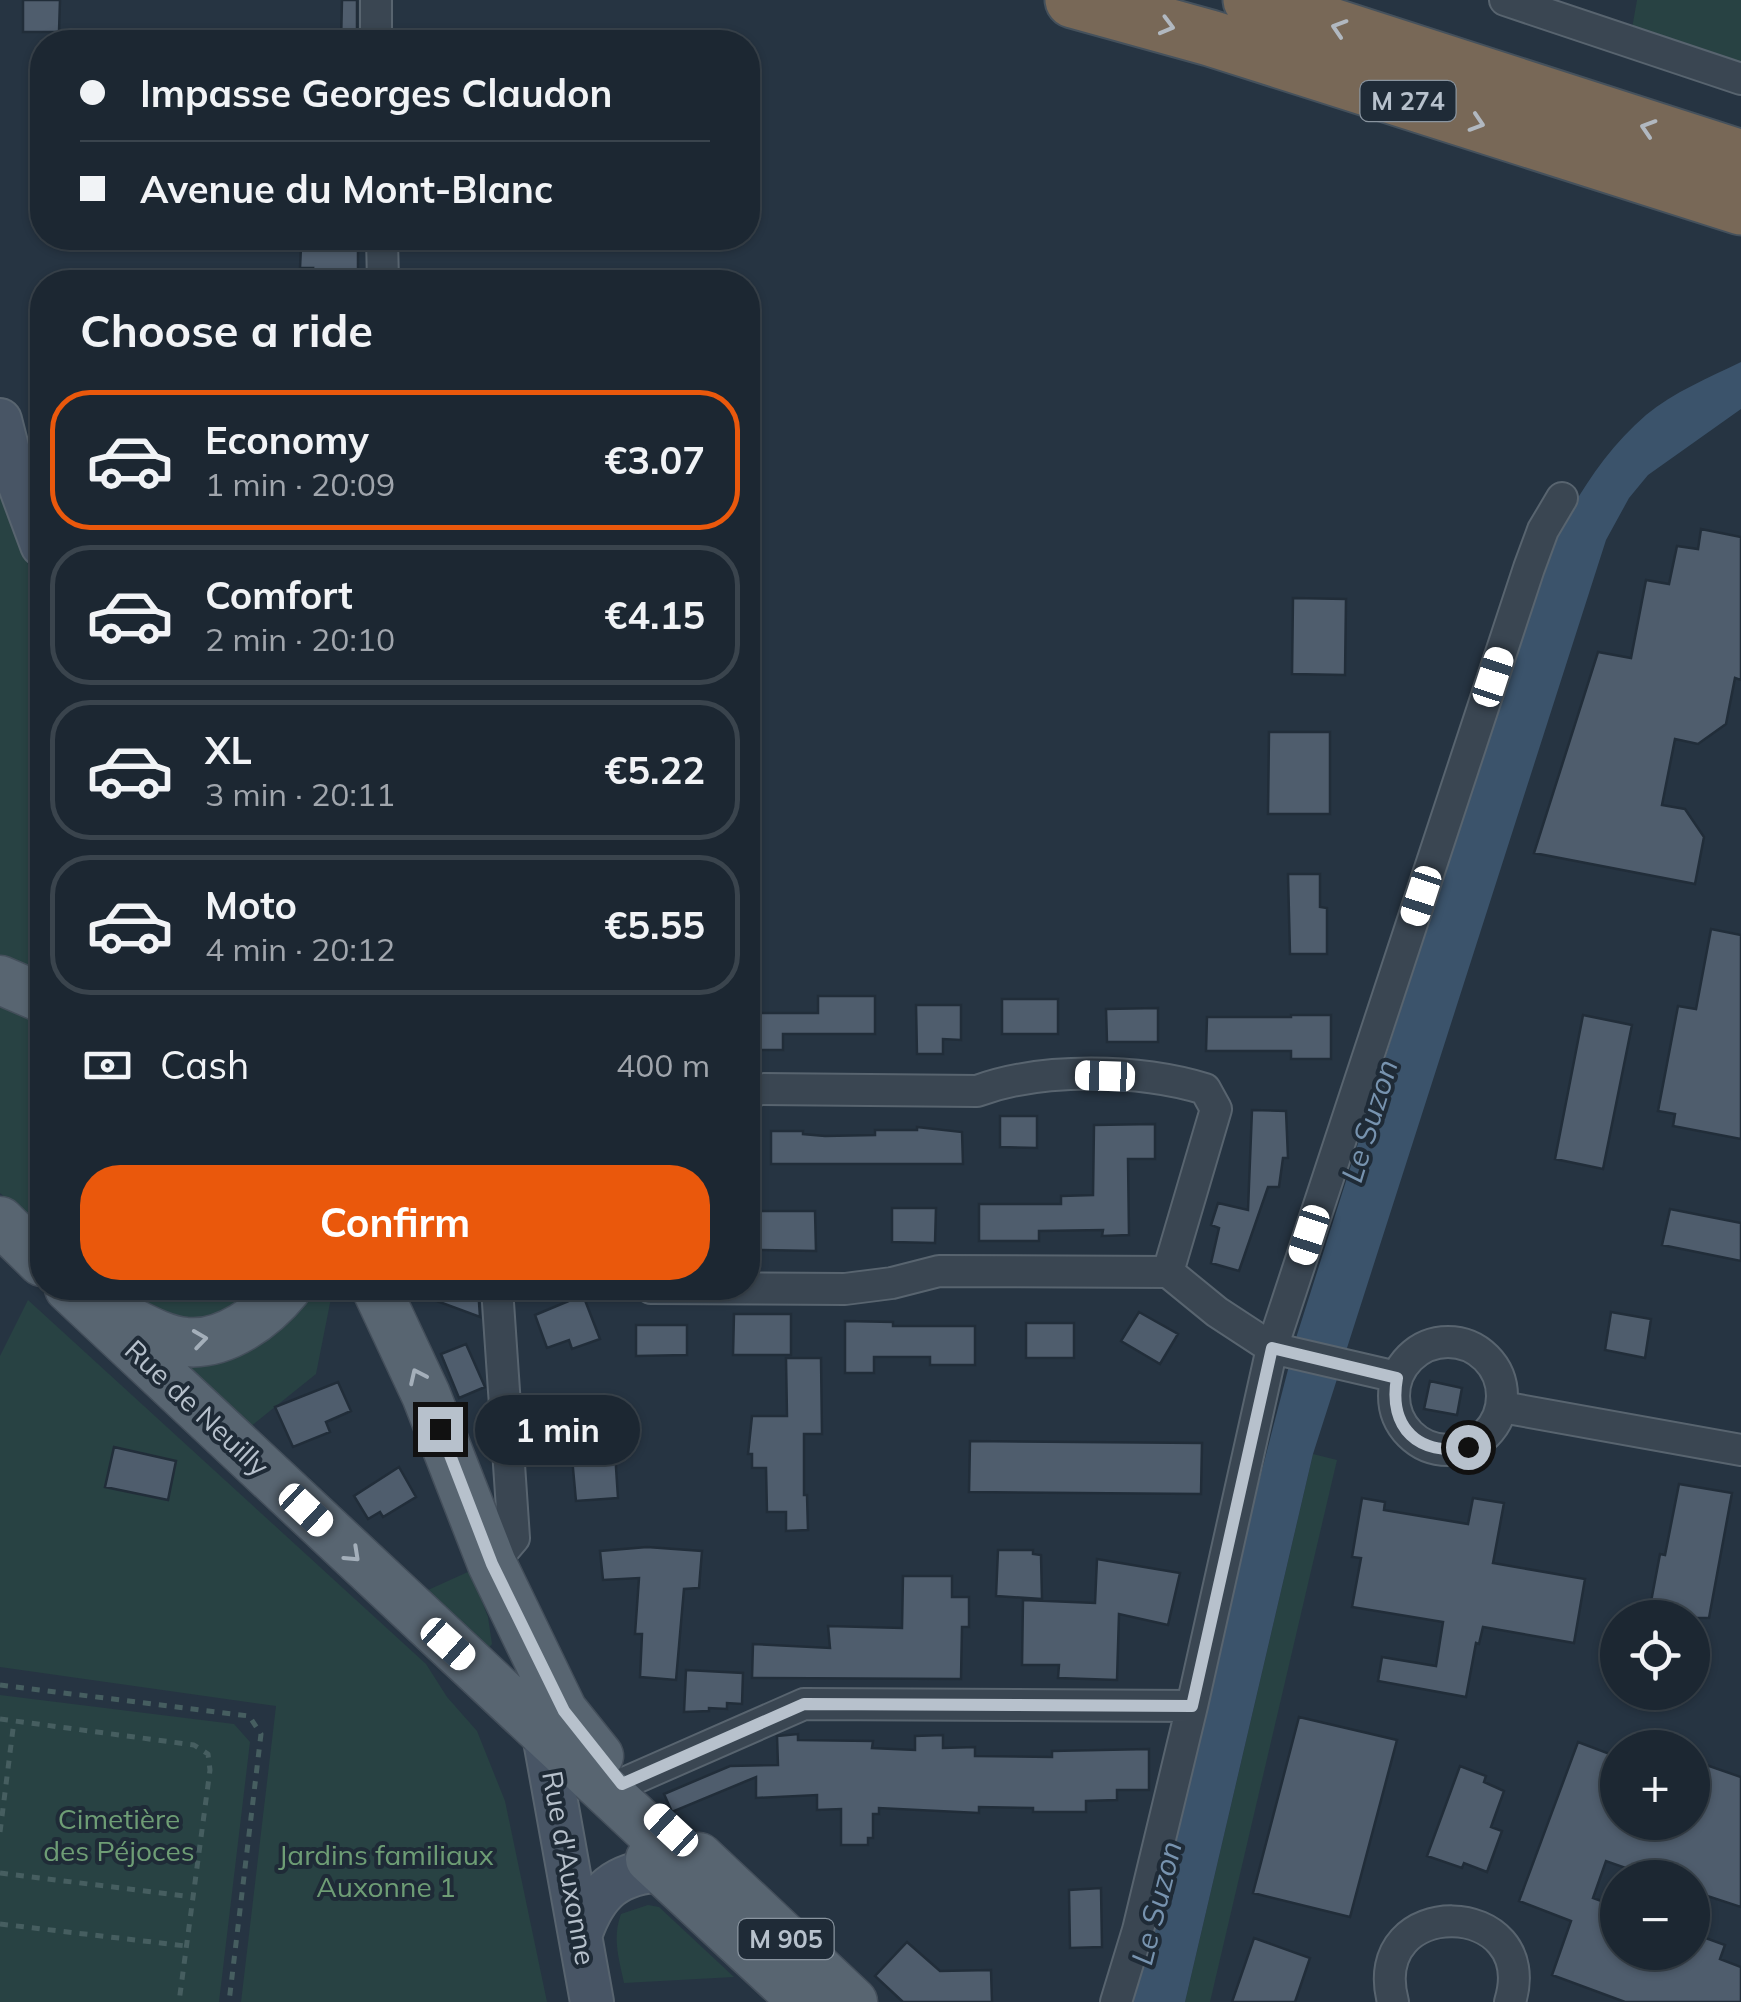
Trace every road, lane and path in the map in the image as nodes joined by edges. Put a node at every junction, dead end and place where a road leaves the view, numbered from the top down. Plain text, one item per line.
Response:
1 (376, 0) edge
2 (1073, 0) edge
3 (1251, 0) edge
4 (1505, 0) edge
5 (376, 30) edge
6 (1741, 79) edge
7 (1741, 158) edge
8 (1741, 207) edge
9 (0, 420) edge
10 (1562, 498) dead end
11 (30, 513) edge
12 (0, 980) edge
13 (30, 993) edge
14 (760, 1089) edge
15 (0, 1220) edge
16 (30, 1250) edge
17 (1168, 1272) junction
18 (760, 1289) edge
19 (82, 1300) edge
20 (90, 1300) edge
21 (274, 1300) edge
22 (382, 1300) edge
23 (498, 1300) edge
24 (1272, 1348) junction
25 (1397, 1378) junction
26 (1502, 1408) junction
27 (1741, 1450) edge
28 (492, 1564) junction
29 (0, 1685) edge
30 (1192, 1706) junction
31 (0, 1719) edge
32 (14, 1721) junction
33 (544, 1735) junction
34 (622, 1784) junction
35 (0, 1832) edge
36 (662, 1870) junction
37 (0, 1872) edge
38 (720, 1876) junction
39 (193, 1897) junction
40 (0, 1924) edge
41 (581, 1933) junction
42 (186, 1946) junction
43 (179, 2002) edge
44 (228, 2002) edge
45 (592, 2002) edge
46 (804, 2002) edge
47 (853, 2002) edge
48 (1116, 2002) edge
49 (1394, 2002) edge
50 (1510, 2002) edge

1 - 5 street
2 -> 8 highway, M 274
7 -> 3 highway, M 274
4 - 6 street
9 - 11 main road
10 - 24 street
12 - 13 main road
14 - 17 street
15 - 16 main road
17 - 18 street
17 - 24 street
19 -> 33 main road, Rue de Neuilly
20 -> 21 main road
28 -> 22 main road
23 - 28 street
24 - 25 street
24 - 30 street
25 - 26 street
25 - 26 street
26 - 27 street
28 - 33 main road
28 - 34 main road
29 - 44 path
30 - 34 street
30 - 48 street
31 - 32 path
32 - 35 path
32 - 39 path
33 - 36 main road
33 - 38 main road
33 - 41 main road, Rue d'Auxonne
34 - 38 main road, M 905
36 - 41 main road
36 - 46 main road
37 - 39 path
38 - 47 main road, M 905
39 - 42 path
40 - 42 path
41 - 45 main road, Rue d'Auxonne
42 - 43 path
49 - 50 street

